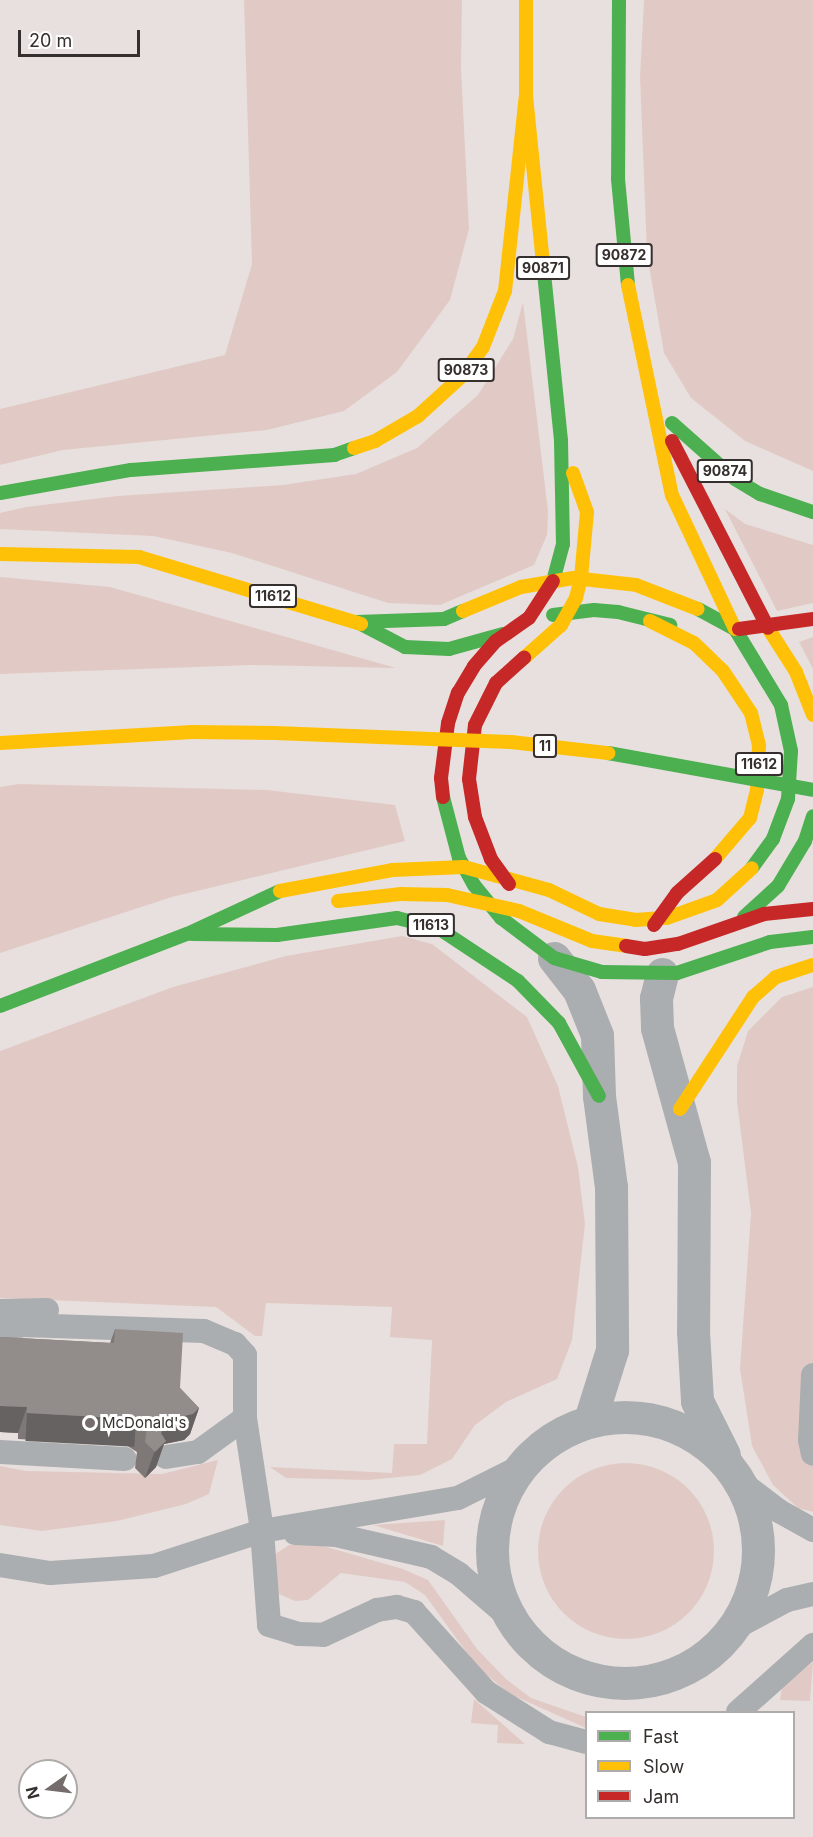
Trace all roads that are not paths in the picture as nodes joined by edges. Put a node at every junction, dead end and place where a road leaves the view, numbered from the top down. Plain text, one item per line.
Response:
1 (526, 0) edge
2 (619, 0) edge
3 (526, 96) junction
4 (652, 405) junction
5 (561, 441) junction
6 (0, 493) edge
7 (813, 512) edge
8 (0, 554) edge
9 (581, 578) junction
10 (553, 581) junction
11 (569, 611) junction
12 (813, 619) edge
13 (650, 621) junction
14 (357, 622) junction
15 (768, 628) junction
16 (514, 629) junction
17 (735, 629) junction
18 (813, 715) edge
19 (0, 743) edge
20 (813, 790) edge
21 (813, 816) edge
22 (464, 867) junction
23 (501, 874) junction
24 (321, 904) dead end
25 (708, 904) junction
26 (490, 905) junction
27 (813, 909) edge
28 (258, 919) dead end
29 (657, 919) junction
30 (552, 925) junction
31 (727, 927) junction
32 (187, 934) junction
33 (813, 937) edge
34 (554, 958) junction
35 (661, 963) junction
36 (813, 965) edge
37 (0, 1006) edge
38 (599, 1096) junction
39 (680, 1109) junction
40 (0, 1311) edge
41 (0, 1331) edge
42 (245, 1355) junction
43 (813, 1375) edge
44 (244, 1418) junction
45 (590, 1420) junction
46 (0, 1452) edge
47 (813, 1454) edge
48 (166, 1457) edge
49 (125, 1459) dead end
50 (520, 1467) junction
51 (734, 1472) junction
52 (813, 1530) edge
53 (262, 1531) junction
54 (0, 1565) edge
55 (813, 1594) edge
56 (509, 1617) junction
57 (733, 1629) junction
58 (813, 1645) edge
59 (740, 1711) edge
60 (585, 1742) edge

1 - 3 main road, 90871
2 - 4 main road, 90872
3 - 5 main road, 90871
3 - 6 main road, 90873
4 - 7 main road, 90874
4 - 15 main road, 90872
4 - 17 main road, 90872
5 - 9 main road, 90871
5 - 10 main road, 90871
8 - 14 main road, 11612
9 - 10 main road, 11612
9 - 11 main road, 11612
9 - 17 main road, 11612
10 - 14 main road, 11612
10 - 16 main road, 11612
11 - 13 main road, 11612
11 - 16 main road, 11612
11 - 23 main road, 11612
12 - 15 main road, 11612
13 - 17 main road, 11612
13 - 29 main road, 11612
14 - 16 main road, 11612
15 - 17 main road, 11612
15 - 18 main road
16 - 22 main road, 11612
17 - 25 main road, 11612
19 - 20 main road, 11, bridge
21 - 31 main road, 11612
22 - 23 main road, 11612
22 - 26 main road, 11612
22 - 32 main road, 11613
23 - 29 main road, 11612
23 - 30 main road, 11612
24 - 26 main road, 11613
25 - 29 main road, 11612
25 - 35 main road, 11612
26 - 30 main road, 11612
26 - 34 main road, 11612
27 - 31 main road
28 - 32 main road, 11613
29 - 35 main road, 11612
30 - 35 main road, 11612
31 - 35 main road, 11612
31 - 35 main road, 11612
32 - 37 main road, 11613
32 - 38 main road, 11613
33 - 35 main road
34 - 35 main road, 11612
34 - 38 street
35 - 39 street
35 - 39 street
36 - 39 main road
38 - 45 street
39 - 51 street
40 - 42 lane
41 - 42 lane
42 - 44 lane
43 - 47 lane
44 - 48 lane
44 - 53 lane
45 - 50 street
45 - 51 street
46 - 49 lane
50 - 53 lane
50 - 56 street
51 - 52 lane
51 - 57 street
53 - 54 lane
53 - 56 lane
53 - 60 lane
55 - 57 lane
56 - 57 street
58 - 59 lane

